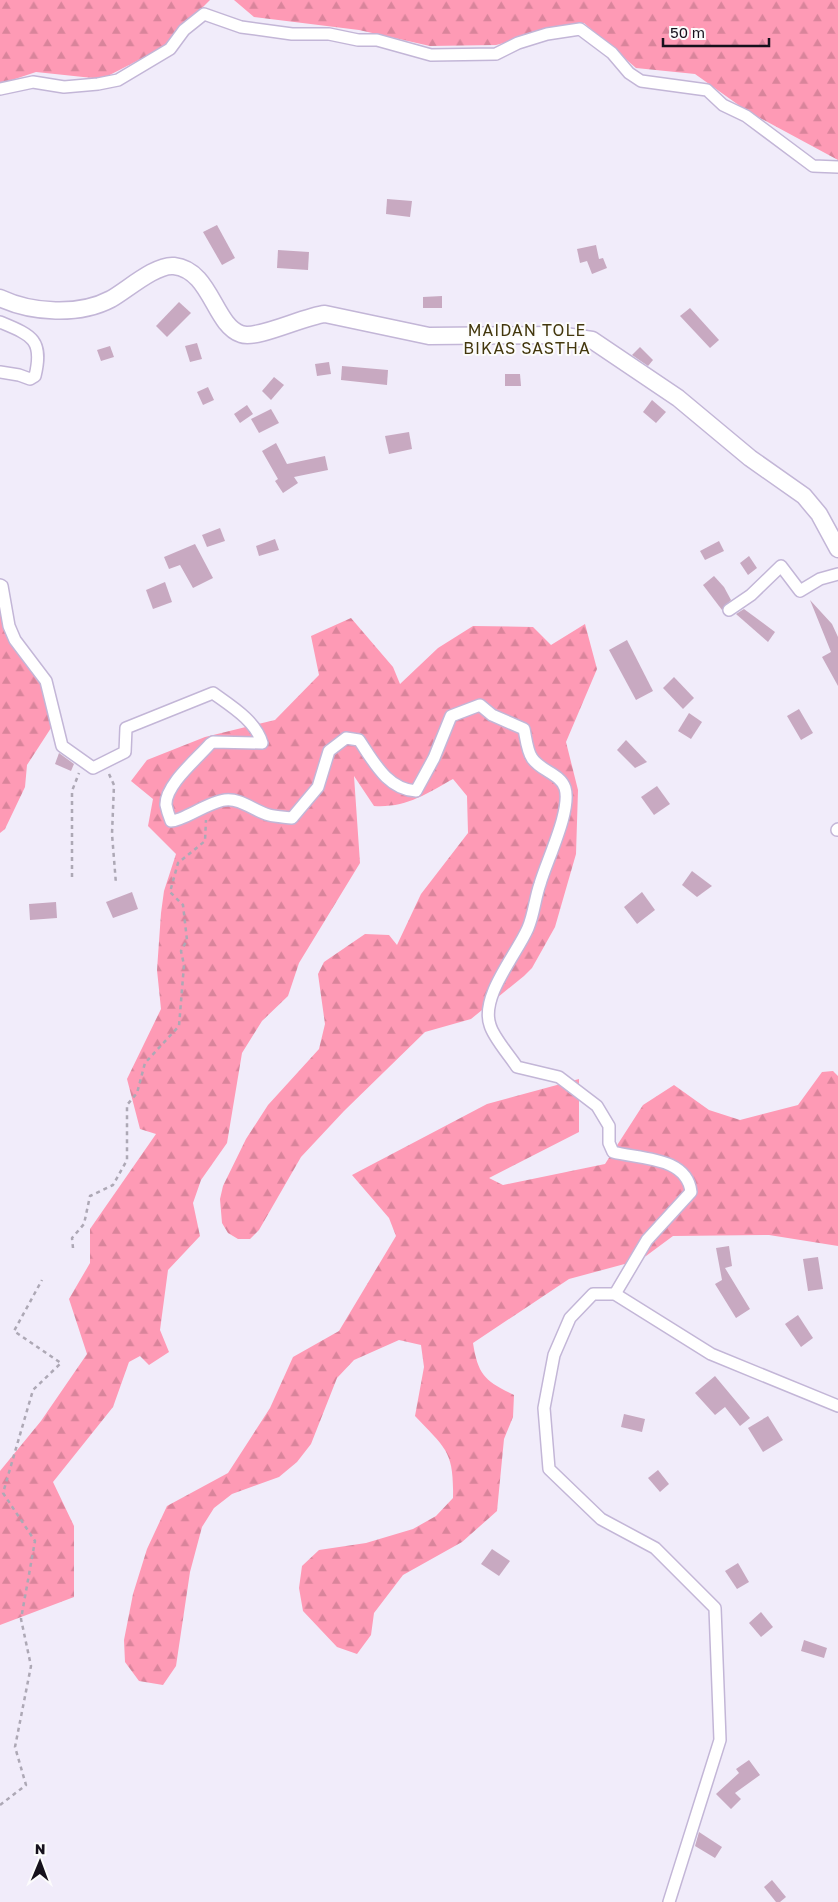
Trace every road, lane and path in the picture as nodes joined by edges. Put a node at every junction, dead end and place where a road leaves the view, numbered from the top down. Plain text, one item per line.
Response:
1 (0, 89) edge
2 (838, 167) edge
3 (0, 298) edge
4 (0, 322) edge
5 (0, 372) edge
6 (838, 549) edge
7 (838, 574) edge
8 (0, 585) edge
9 (729, 610) dead end
10 (82, 762) junction
11 (103, 762) junction
12 (207, 806) junction
13 (72, 877) dead end
14 (116, 884) dead end
15 (73, 1248) dead end
16 (42, 1280) dead end
17 (615, 1294) junction
18 (838, 1406) edge
19 (0, 1805) edge
20 (669, 1902) edge

1 - 2 street
3 - 6 main road
4 - 5 street
7 - 9 street
8 - 10 street
10 - 11 street
10 - 13 path
11 - 12 street
11 - 14 path
12 - 15 path
12 - 17 street
16 - 19 path
17 - 18 street
17 - 20 street

